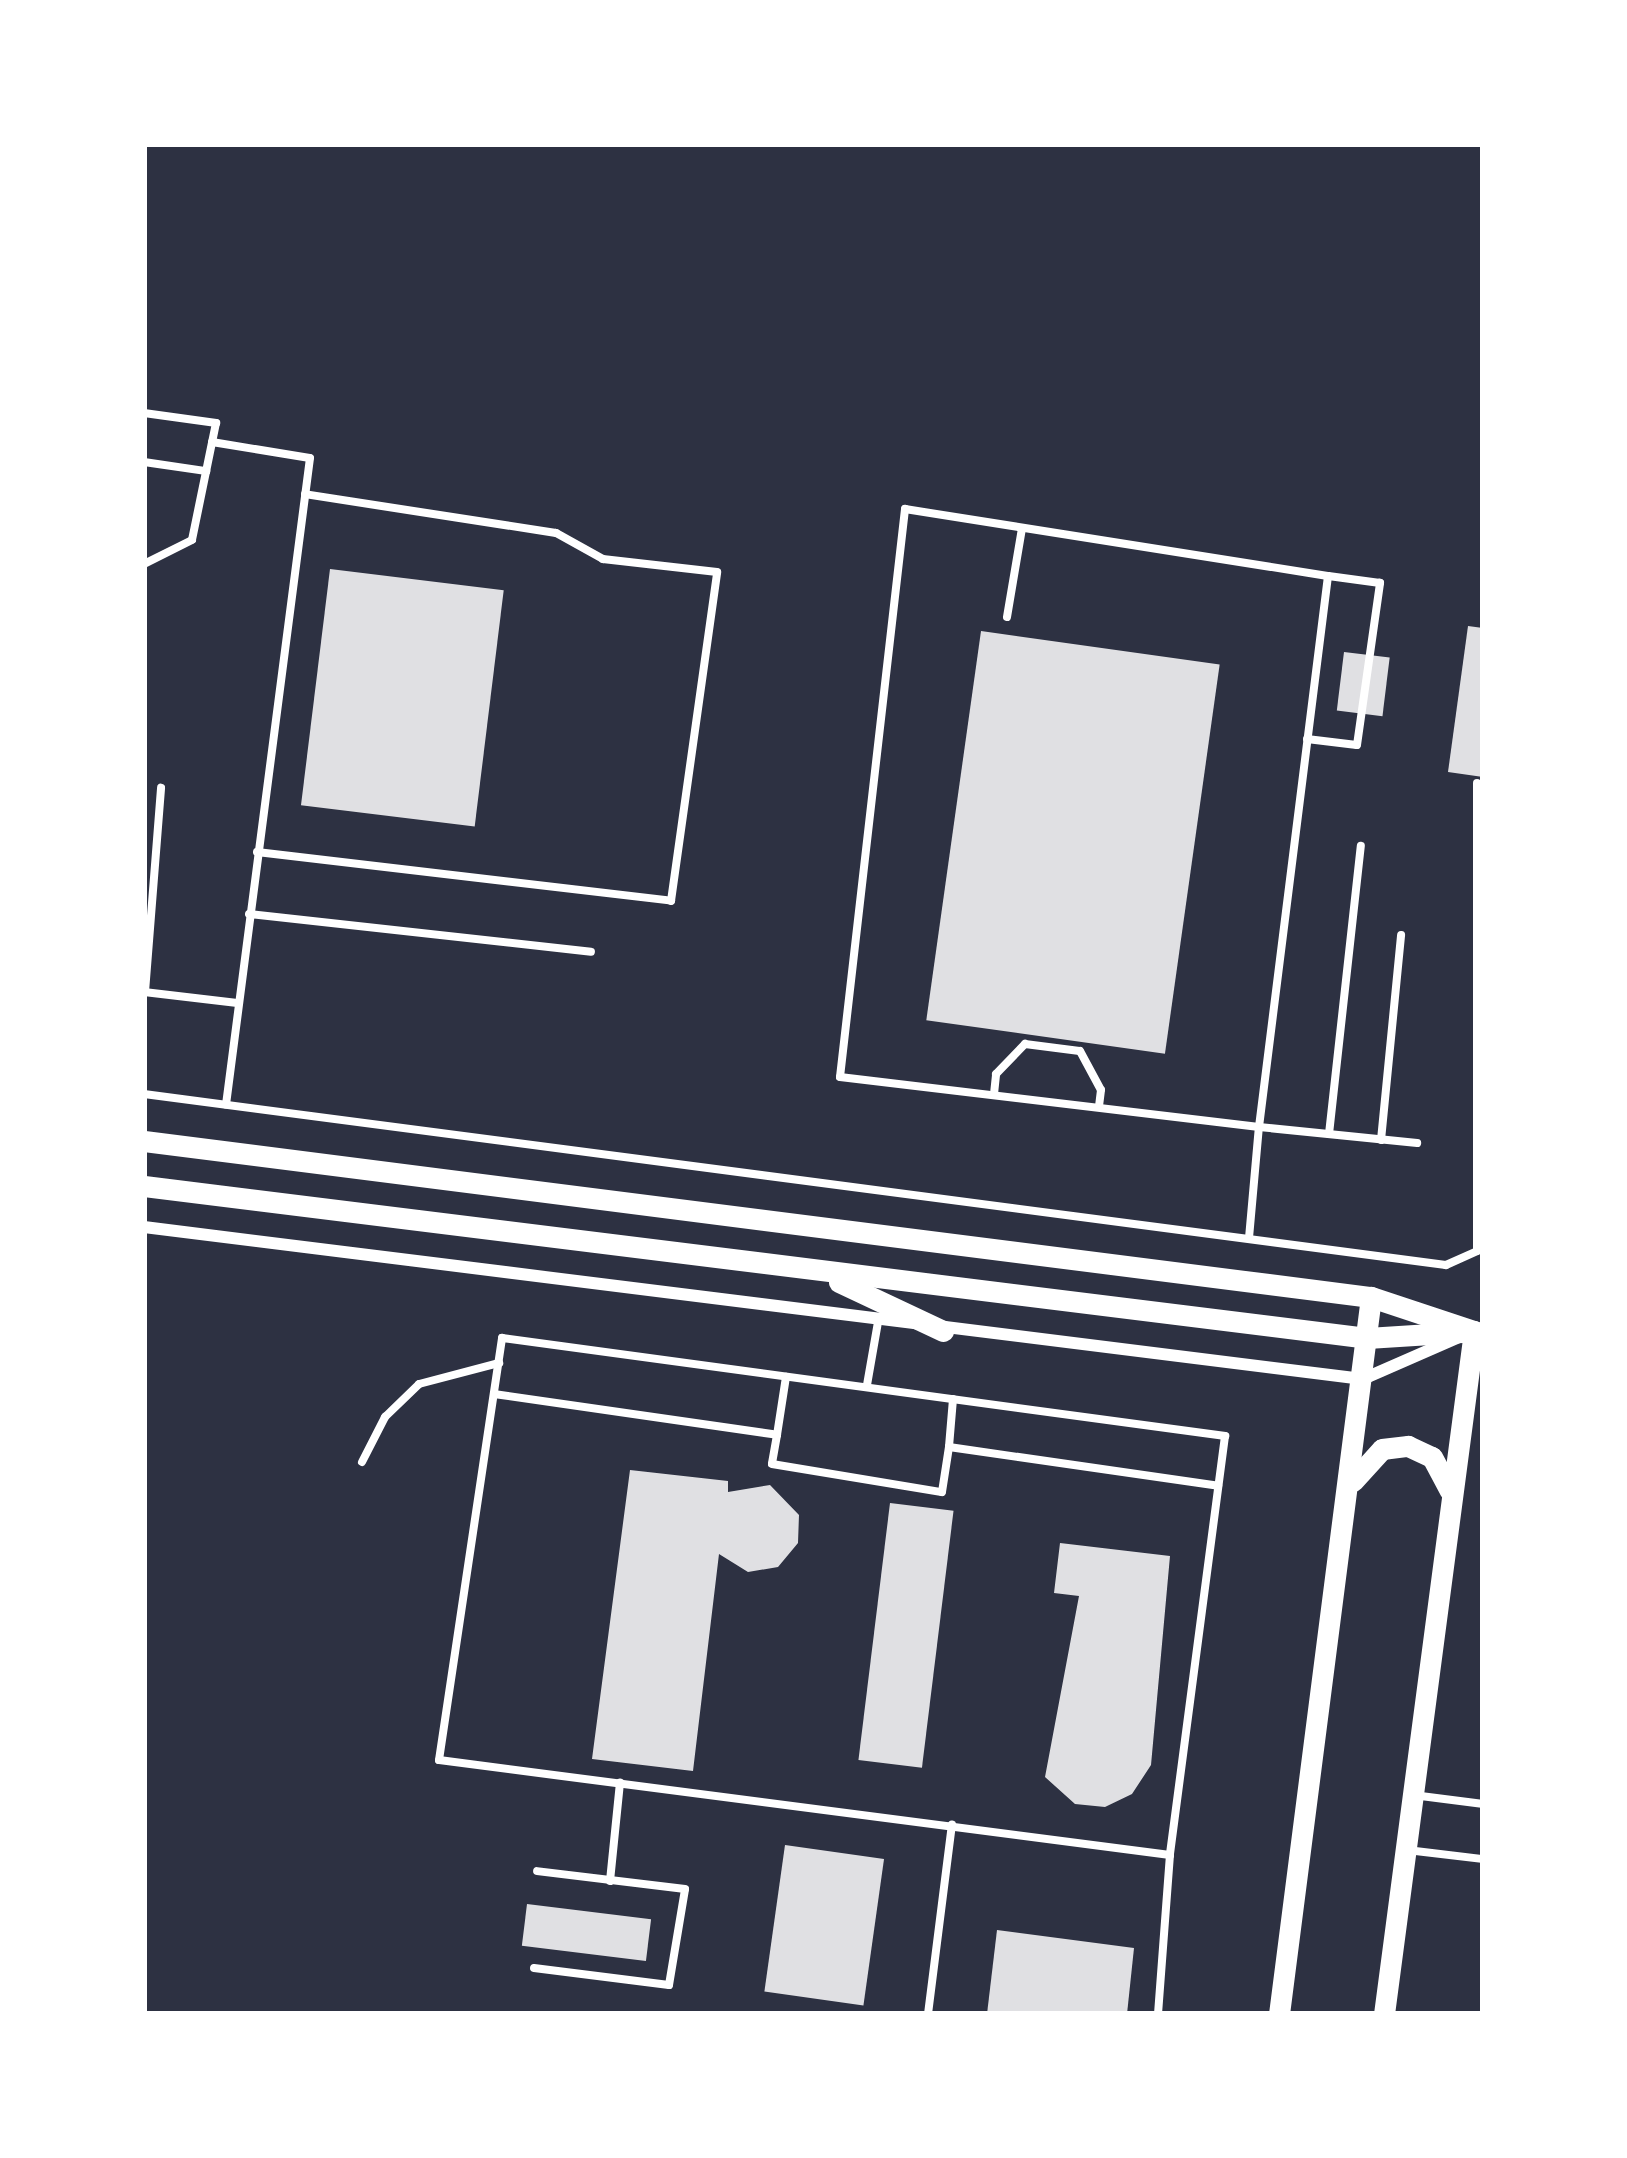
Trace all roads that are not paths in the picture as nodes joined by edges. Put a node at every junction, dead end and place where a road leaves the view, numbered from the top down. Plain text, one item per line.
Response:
1 (144, 413) edge
2 (212, 442) junction
3 (144, 462) edge
4 (206, 471) junction
5 (305, 494) junction
6 (1022, 528) junction
7 (144, 564) edge
8 (1328, 576) junction
9 (1007, 617) dead end
10 (1307, 739) junction
11 (1477, 783) dead end
12 (161, 788) dead end
13 (1361, 845) dead end
14 (257, 852) junction
15 (249, 914) junction
16 (1400, 935) dead end
17 (591, 952) dead end
18 (145, 992) edge
19 (237, 1003) junction
20 (144, 1094) edge
21 (994, 1094) junction
22 (226, 1105) junction
23 (1099, 1107) junction
24 (1259, 1127) junction
25 (1329, 1134) junction
26 (1381, 1139) junction
27 (144, 1142) edge
28 (1417, 1143) dead end
29 (144, 1186) edge
30 (144, 1227) edge
31 (1250, 1238) junction
32 (822, 1274) junction
33 (1371, 1297) junction
34 (878, 1322) junction
35 (1479, 1323) edge
36 (943, 1330) junction
37 (1367, 1338) junction
38 (499, 1363) junction
39 (786, 1377) junction
40 (1363, 1379) junction
41 (867, 1385) junction
42 (494, 1394) junction
43 (953, 1399) junction
44 (776, 1435) junction
45 (949, 1448) junction
46 (362, 1462) dead end
47 (1218, 1486) junction
48 (1349, 1487) junction
49 (1452, 1503) junction
50 (620, 1783) junction
51 (1412, 1795) junction
52 (1483, 1804) edge
53 (952, 1826) junction
54 (1405, 1850) junction
55 (1170, 1855) junction
56 (1483, 1859) edge
57 (537, 1871) dead end
58 (610, 1881) junction
59 (534, 1968) dead end
60 (928, 2014) edge
61 (1158, 2014) edge
62 (1279, 2014) edge
63 (1384, 2014) edge

1 - 2 lane
2 - 4 lane
2 - 5 lane
3 - 4 lane
4 - 7 lane
5 - 14 lane
5 - 14 lane
6 - 8 lane
6 - 9 lane
6 - 21 lane
8 - 10 lane
8 - 10 lane
10 - 24 lane
11 - 31 lane
12 - 18 lane
13 - 25 lane
14 - 15 lane
15 - 17 lane
15 - 19 lane
16 - 26 lane
18 - 19 lane
19 - 22 lane
20 - 22 lane
21 - 23 lane
21 - 23 lane
22 - 31 lane
23 - 24 lane
24 - 25 lane
24 - 31 lane
25 - 26 lane
26 - 28 lane
27 - 33 main road
29 - 32 main road
30 - 34 street
32 - 36 main road
32 - 37 main road
33 - 35 main road
33 - 37 main road
34 - 36 street
34 - 41 lane
35 - 37 main road
35 - 40 street
35 - 49 main road
36 - 40 street
37 - 40 main road
38 - 39 lane
38 - 42 lane
38 - 46 lane
39 - 41 lane
39 - 44 lane
40 - 48 main road
41 - 43 lane
42 - 44 lane
42 - 50 lane
43 - 45 lane
43 - 47 lane
44 - 45 lane
45 - 47 lane
47 - 55 lane
48 - 49 main road
48 - 62 main road
49 - 51 main road
50 - 53 lane
50 - 58 lane
51 - 52 lane
51 - 54 main road
53 - 55 lane
53 - 60 lane
54 - 56 lane
54 - 63 main road
55 - 61 lane
57 - 58 lane
58 - 59 lane

